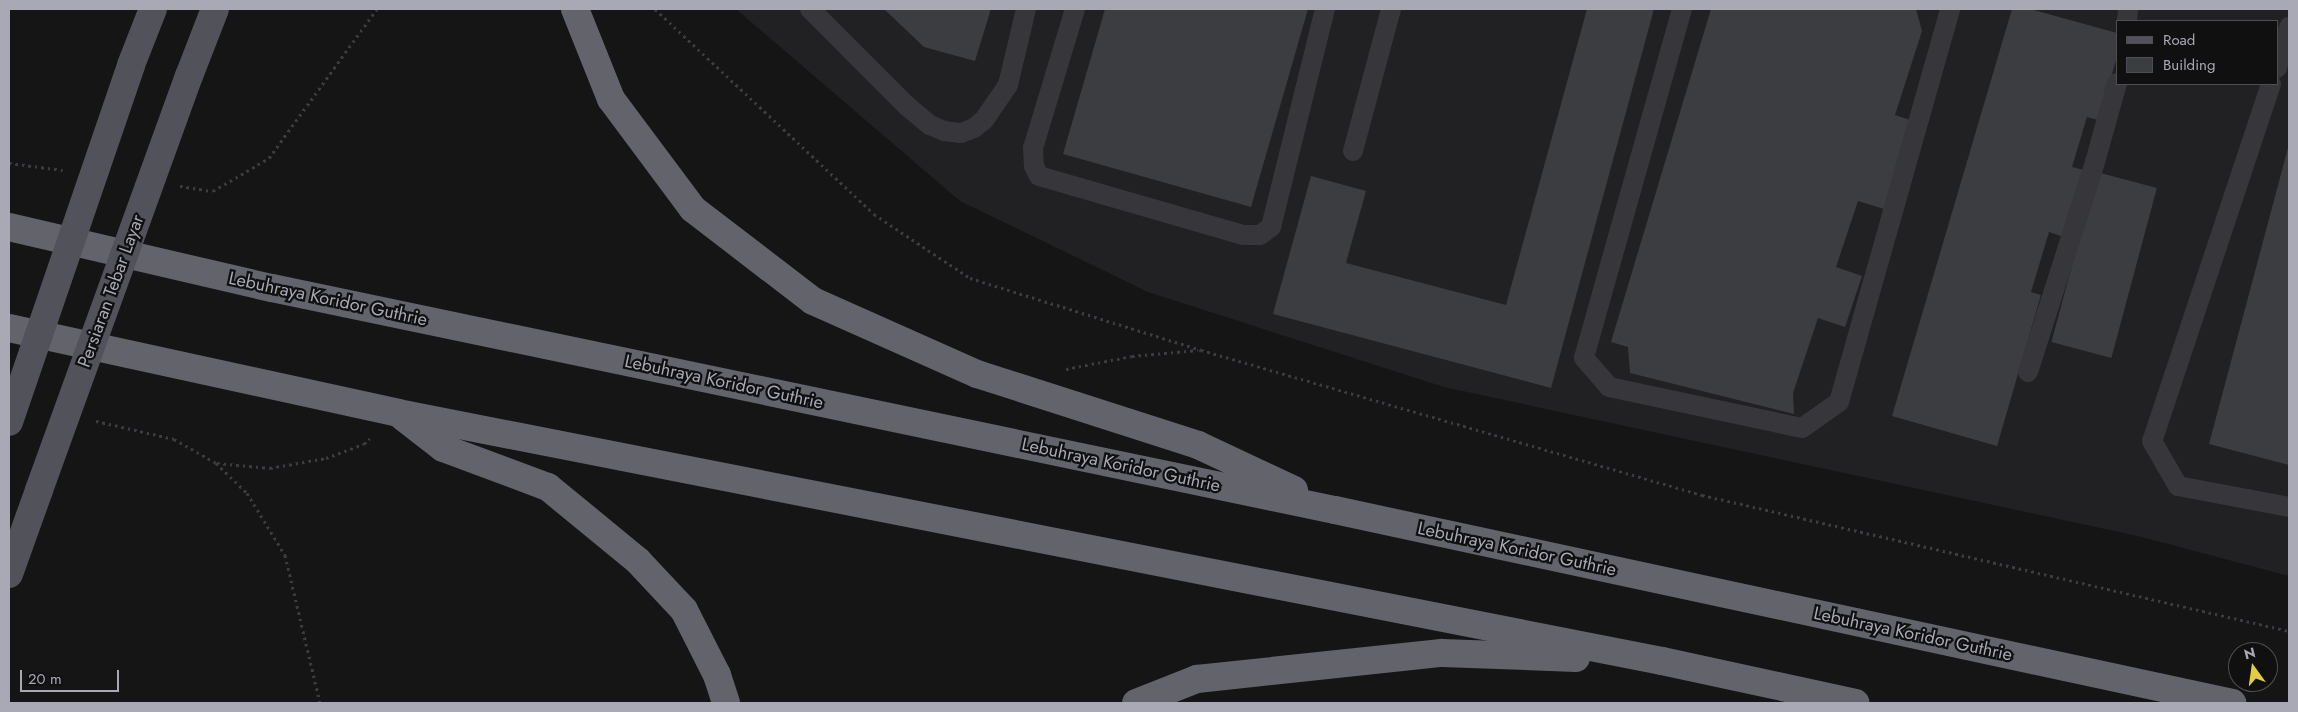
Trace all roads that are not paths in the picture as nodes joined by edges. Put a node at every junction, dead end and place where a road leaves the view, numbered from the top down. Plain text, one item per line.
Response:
1 (153, 9) edge
2 (215, 9) edge
3 (575, 9) edge
4 (810, 9) edge
5 (1026, 9) edge
6 (1075, 9) edge
7 (1325, 9) edge
8 (1391, 9) edge
9 (1682, 9) edge
10 (1950, 9) edge
11 (2289, 27) edge
12 (2278, 65) edge
13 (2116, 85) edge
14 (2272, 85) edge
15 (1353, 151) dead end
16 (9, 227) edge
17 (9, 328) edge
18 (2028, 372) dead end
19 (398, 413) junction
20 (9, 422) edge
21 (2289, 507) edge
22 (1335, 510) junction
23 (9, 574) edge
24 (1662, 661) junction
25 (726, 703) edge
26 (1136, 703) edge
27 (1856, 703) edge
28 (2232, 703) edge

1 - 20 main road, bridge
2 - 23 main road, Persiaran Tebar Layar, bridge
3 - 22 highway
4 - 5 lane
6 - 7 lane
8 - 15 lane
9 - 10 lane
11 - 12 lane
13 - 18 lane
14 - 21 lane
16 - 22 highway, Lebuhraya Koridor Guthrie
17 - 19 highway
19 - 24 highway
19 - 25 highway
22 - 28 highway, Lebuhraya Koridor Guthrie
24 - 26 highway
24 - 27 highway

